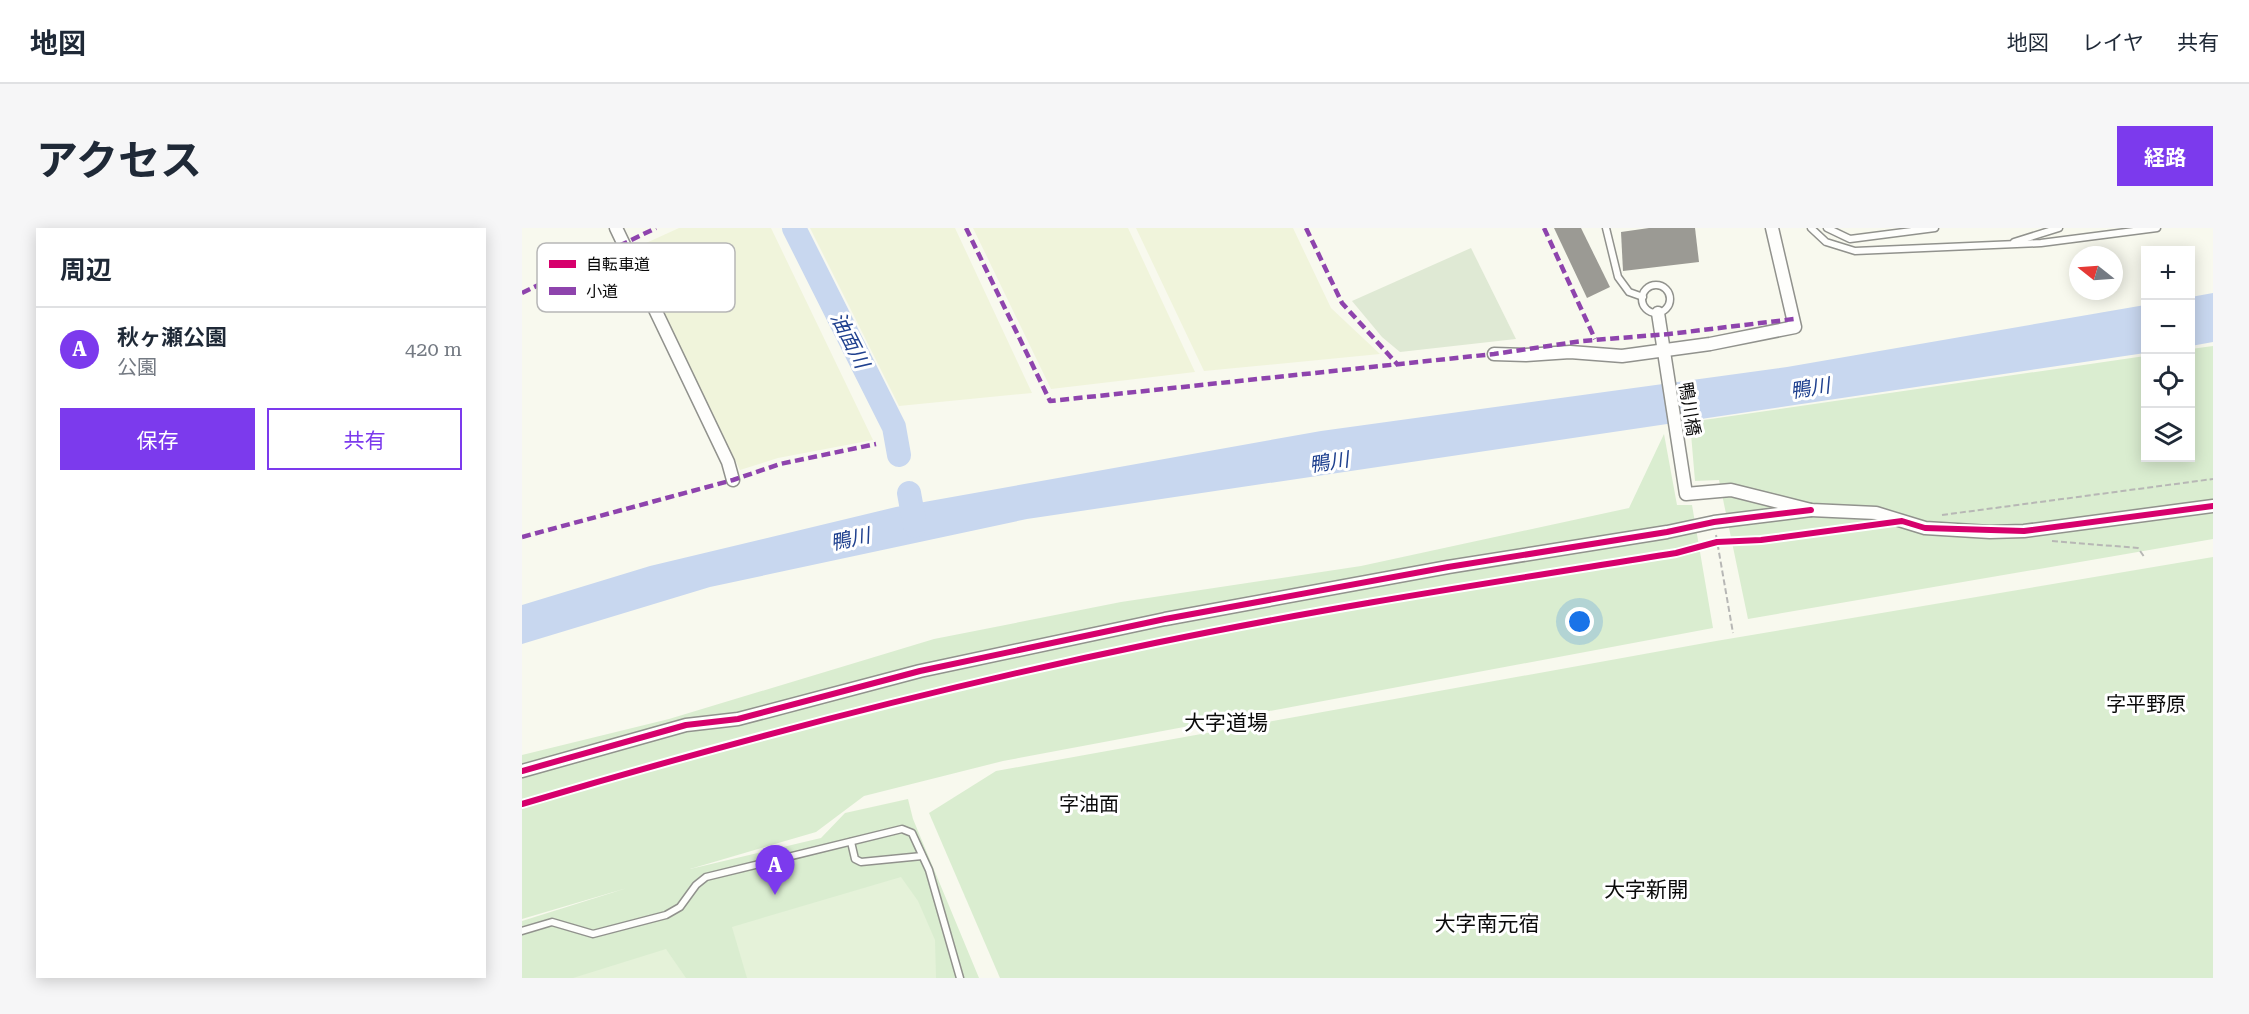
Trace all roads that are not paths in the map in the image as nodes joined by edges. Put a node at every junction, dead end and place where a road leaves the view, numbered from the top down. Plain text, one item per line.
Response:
1 (616, 228) edge
2 (1606, 228) edge
3 (1772, 228) edge
4 (1811, 228) edge
5 (1827, 228) edge
6 (1935, 228) edge
7 (2060, 228) edge
8 (2157, 228) edge
9 (623, 243) edge
10 (2007, 244) junction
11 (1642, 297) junction
12 (656, 312) edge
13 (1659, 316) junction
14 (1663, 350) junction
15 (1494, 354) dead end
16 (733, 480) dead end
17 (2213, 506) edge
18 (1811, 510) junction
19 (522, 771) edge
20 (851, 842) junction
21 (922, 856) junction
22 (522, 931) edge
23 (960, 978) edge

1 - 9 street
2 - 11 lane
3 - 14 street
4 - 10 lane
5 - 6 lane
7 - 10 lane
8 - 10 lane
11 - 13 lane
11 - 13 lane
12 - 16 street
13 - 14 street, 鴨川橋
14 - 15 street
14 - 18 street, 鴨川橋
17 - 18 street
18 - 19 street
20 - 21 lane
20 - 21 lane
20 - 22 lane
21 - 23 lane

